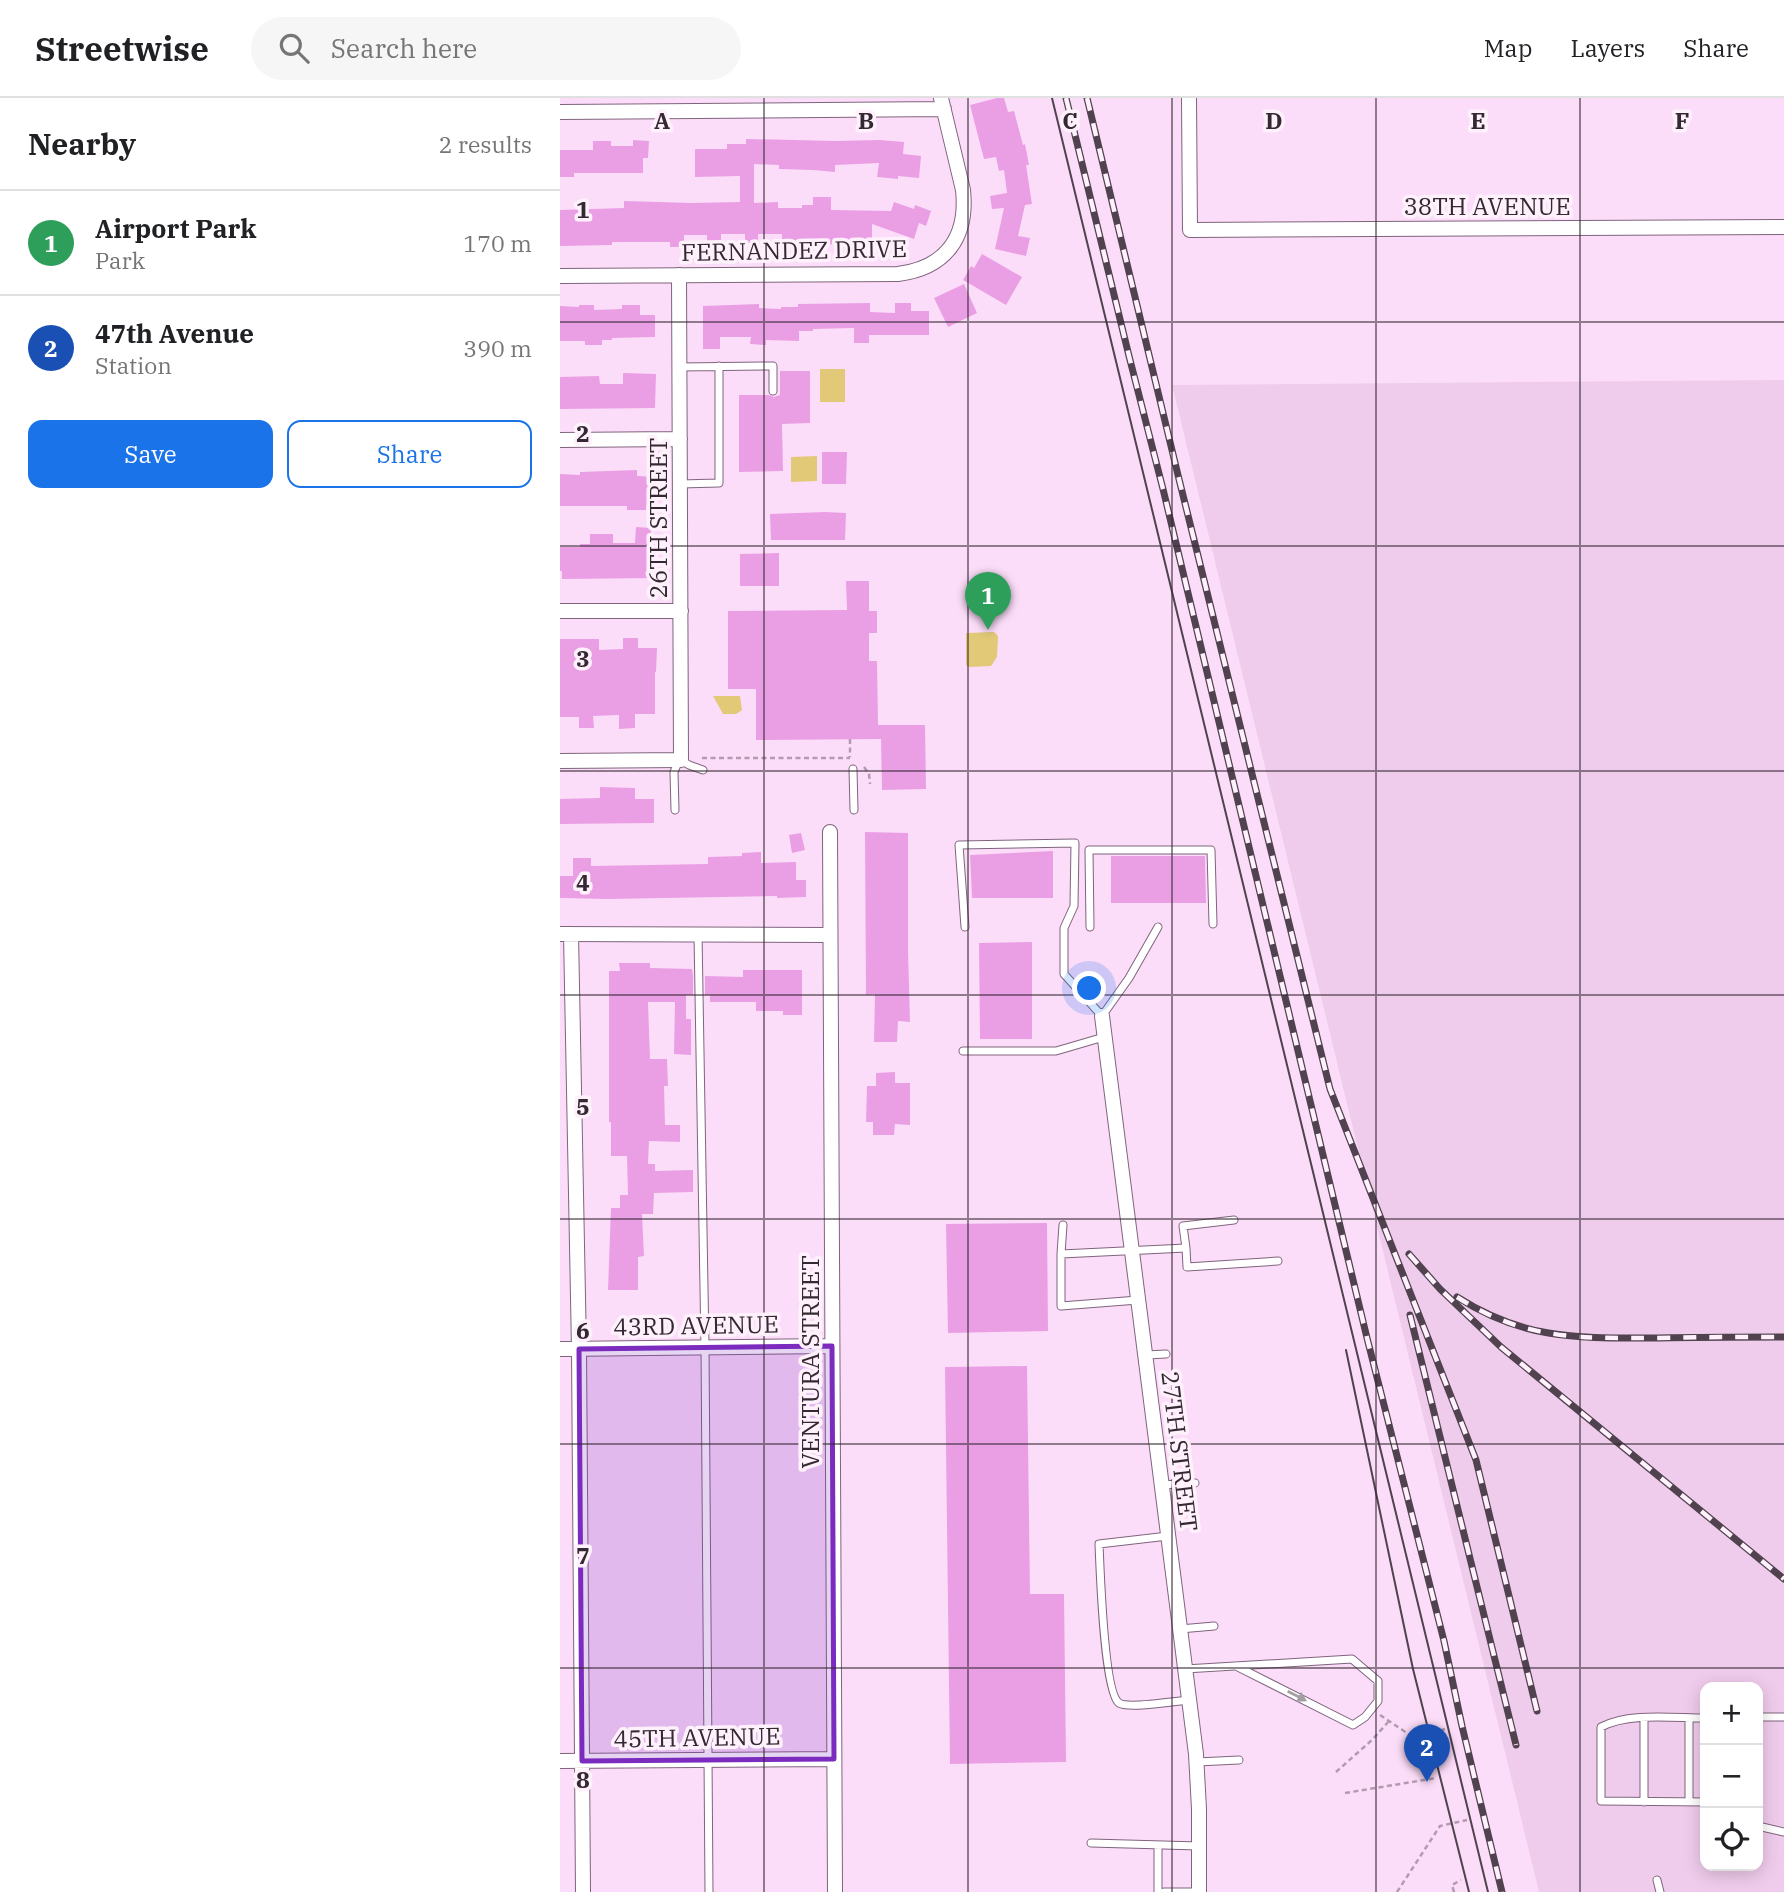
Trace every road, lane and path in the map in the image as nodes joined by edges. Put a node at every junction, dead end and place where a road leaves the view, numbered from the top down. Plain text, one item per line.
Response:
1 (1189, 98) edge
2 (942, 104) edge
3 (560, 112) edge
4 (1784, 227) edge
5 (679, 275) junction
6 (560, 276) edge
7 (719, 366) junction
8 (680, 367) junction
9 (773, 391) dead end
10 (680, 439) junction
11 (560, 440) edge
12 (680, 484) junction
13 (560, 611) edge
14 (681, 611) junction
15 (850, 739) dead end
16 (698, 758) dead end
17 (680, 760) junction
18 (560, 761) edge
19 (862, 765) dead end
20 (853, 769) dead end
21 (703, 770) dead end
22 (870, 784) dead end
23 (676, 810) dead end
24 (855, 810) dead end
25 (830, 832) dead end
26 (1213, 924) dead end
27 (965, 926) dead end
28 (1158, 926) dead end
29 (1090, 927) dead end
30 (698, 933) junction
31 (566, 934) edge
32 (830, 935) junction
33 (1102, 1016) junction
34 (1104, 1037) junction
35 (964, 1051) dead end
36 (1234, 1220) dead end
37 (1063, 1225) dead end
38 (1186, 1248) junction
39 (1132, 1251) junction
40 (1061, 1254) junction
41 (1278, 1261) dead end
42 (1138, 1300) junction
43 (832, 1346) junction
44 (705, 1348) junction
45 (560, 1349) edge
46 (579, 1349) junction
47 (1166, 1354) dead end
48 (1145, 1355) junction
49 (1195, 1483) dead end
50 (1162, 1485) junction
51 (1168, 1536) junction
52 (1214, 1626) dead end
53 (1180, 1629) junction
54 (1236, 1666) junction
55 (1185, 1670) junction
56 (1189, 1700) junction
57 (1372, 1709) junction
58 (1763, 1717) edge
59 (1784, 1717) edge
60 (1644, 1718) junction
61 (1689, 1718) junction
62 (1700, 1718) edge
63 (1389, 1721) junction
64 (1445, 1730) dead end
65 (834, 1759) junction
66 (708, 1760) junction
67 (1240, 1760) dead end
68 (560, 1761) edge
69 (582, 1761) junction
70 (1196, 1762) junction
71 (1336, 1772) dead end
72 (1436, 1778) dead end
73 (1345, 1793) dead end
74 (1644, 1802) junction
75 (1689, 1802) junction
76 (1700, 1802) edge
77 (1467, 1820) dead end
78 (1763, 1827) edge
79 (1784, 1832) edge
80 (1091, 1843) dead end
81 (1157, 1845) junction
82 (1199, 1846) junction
83 (1461, 1880) dead end
84 (1657, 1880) dead end
85 (583, 1892) edge
86 (709, 1892) edge
87 (835, 1892) edge
88 (1158, 1892) edge
89 (1164, 1892) edge
90 (1199, 1892) edge
91 (1397, 1892) edge
92 (1454, 1892) edge
93 (1660, 1892) edge

1 - 4 street, 38TH AVENUE
2 - 3 street
2 - 5 street, FERNANDEZ DRIVE
5 - 6 street, FERNANDEZ DRIVE
5 - 8 street, 26TH STREET
7 - 8 lane
7 - 9 lane
7 - 12 lane
8 - 10 street, 26TH STREET
10 - 11 street
10 - 12 street, 26TH STREET
12 - 14 street, 26TH STREET
13 - 14 street
14 - 17 street, 26TH STREET
15 - 16 path
17 - 18 street
17 - 21 lane
17 - 23 lane
19 - 22 path
20 - 24 lane
25 - 32 street, VENTURA STREET
26 - 29 lane
27 - 33 lane
28 - 33 lane
30 - 31 street
30 - 32 street
30 - 44 lane
31 - 46 street
32 - 43 street, VENTURA STREET
33 - 34 street, 27TH STREET
34 - 35 lane
34 - 39 street, 27TH STREET
36 - 38 lane
37 - 40 lane
38 - 39 lane
38 - 41 lane
39 - 40 lane
39 - 42 street, 27TH STREET
40 - 42 lane
42 - 48 street, 27TH STREET
43 - 44 street, 43RD AVENUE
43 - 65 street, VENTURA STREET
44 - 46 street, 43RD AVENUE
44 - 66 lane
45 - 46 street, 43RD AVENUE
46 - 69 street
47 - 48 lane
48 - 50 street, 27TH STREET
49 - 50 lane
50 - 51 street, 27TH STREET
51 - 53 street, 27TH STREET
51 - 56 lane
52 - 53 lane
53 - 55 street, 27TH STREET
54 - 55 lane
54 -> 57 lane
54 - 57 lane
55 - 56 street, 27TH STREET
56 - 70 street, 27TH STREET
57 - 63 path
58 - 59 lane
60 - 61 lane
60 - 74 lane
60 - 74 lane
61 - 62 lane
61 - 75 lane
63 - 64 path
63 - 71 path
65 - 66 street, 45TH AVENUE
65 - 87 street, VENTURA STREET
66 - 69 street, 45TH AVENUE
66 - 86 lane
67 - 70 lane
68 - 69 street, 45TH AVENUE
69 - 85 street
70 - 82 street, 27TH STREET
72 - 73 path
74 - 75 lane
75 - 76 lane
77 - 91 path
78 - 79 lane
80 - 81 lane
81 - 82 lane
81 - 88 lane
82 - 90 street, 27TH STREET
83 - 92 path
84 - 93 lane
89 - 90 lane

